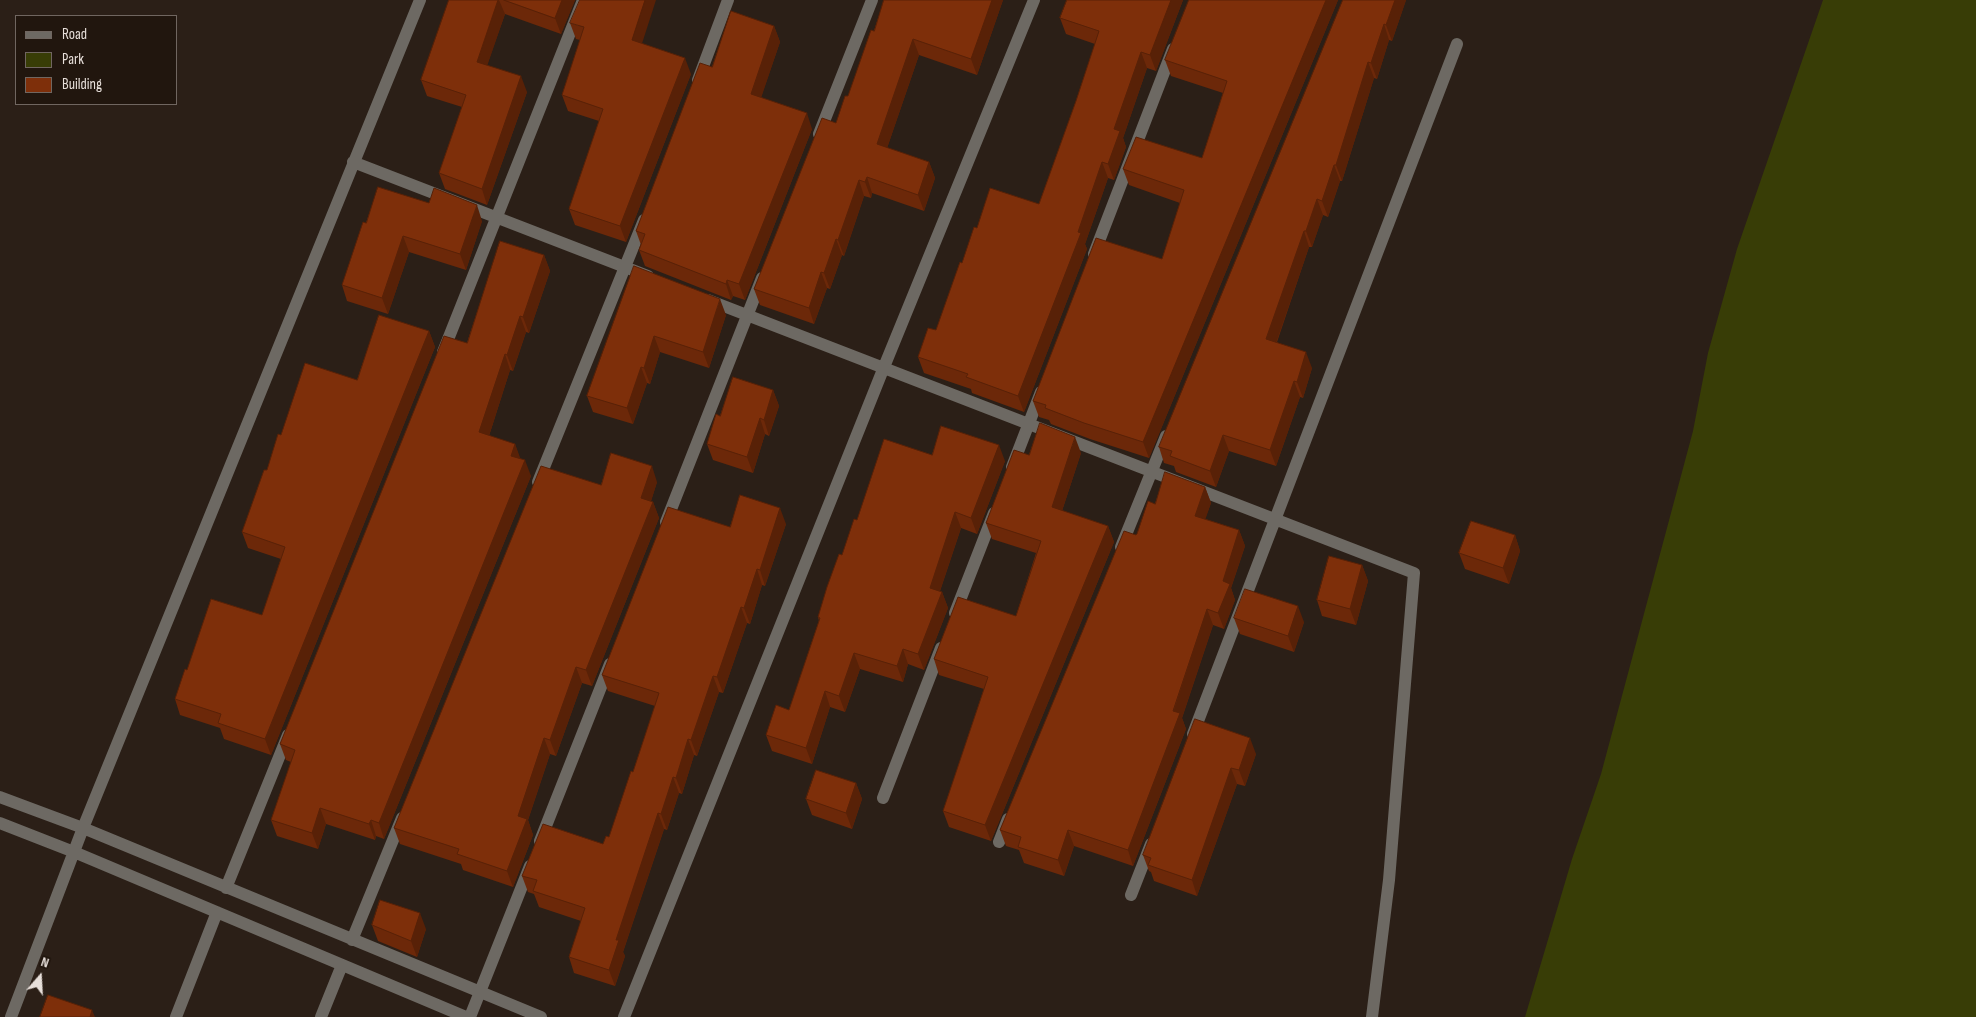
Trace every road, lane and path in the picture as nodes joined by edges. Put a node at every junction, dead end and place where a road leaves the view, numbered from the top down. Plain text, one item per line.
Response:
1 (420, 0) edge
2 (583, 0) edge
3 (728, 0) edge
4 (872, 0) edge
5 (1034, 0) edge
6 (1178, 37) edge
7 (1457, 44) dead end
8 (693, 92) edge
9 (814, 148) edge
10 (354, 162) junction
11 (647, 212) edge
12 (497, 218) junction
13 (625, 267) junction
14 (1089, 267) edge
15 (766, 268) edge
16 (660, 281) edge
17 (695, 294) edge
18 (747, 315) junction
19 (438, 364) edge
20 (884, 368) junction
21 (1046, 378) edge
22 (1028, 424) junction
23 (1170, 426) edge
24 (1152, 472) junction
25 (1007, 479) edge
26 (1000, 497) edge
27 (532, 498) edge
28 (1276, 520) junction
29 (660, 538) edge
30 (1114, 562) edge
31 (616, 649) edge
32 (293, 722) edge
33 (1188, 749) edge
34 (0, 797) edge
35 (882, 798) dead end
36 (408, 802) edge
37 (1014, 806) edge
38 (0, 823) edge
39 (83, 828) junction
40 (1156, 831) edge
41 (999, 842) dead end
42 (74, 852) junction
43 (226, 888) junction
44 (1131, 895) dead end
45 (217, 912) junction
46 (352, 940) junction
47 (342, 965) junction
48 (480, 992) junction
49 (11, 1017) edge
50 (176, 1017) edge
51 (321, 1017) edge
52 (466, 1017) edge
53 (470, 1017) edge
54 (541, 1017) edge
55 (624, 1017) edge
56 (1372, 1017) edge

1 - 10 street
2 - 12 street
3 - 8 street
4 - 9 street
5 - 20 street
6 - 14 street
7 - 28 street
10 - 12 street
10 - 39 street
11 - 13 street
12 - 13 street
12 - 19 street
13 - 16 street
13 - 27 street
15 - 18 street
17 - 18 street
18 - 20 street
18 - 29 street
20 - 22 street
20 - 55 street
21 - 22 street
22 - 24 street
22 - 25 street
23 - 24 street
24 - 28 street
24 - 30 street
26 - 35 street
28 - 33 street
28 - 56 street
31 - 48 street
32 - 43 street
34 - 39 street
36 - 46 street
37 - 41 street
38 - 42 street
39 - 42 street
39 - 43 street
40 - 44 street
42 - 45 street
42 - 49 street
43 - 46 street
45 - 47 street
45 - 50 street
46 - 48 street
47 - 51 street
47 - 52 street
48 - 53 street
48 - 54 street

